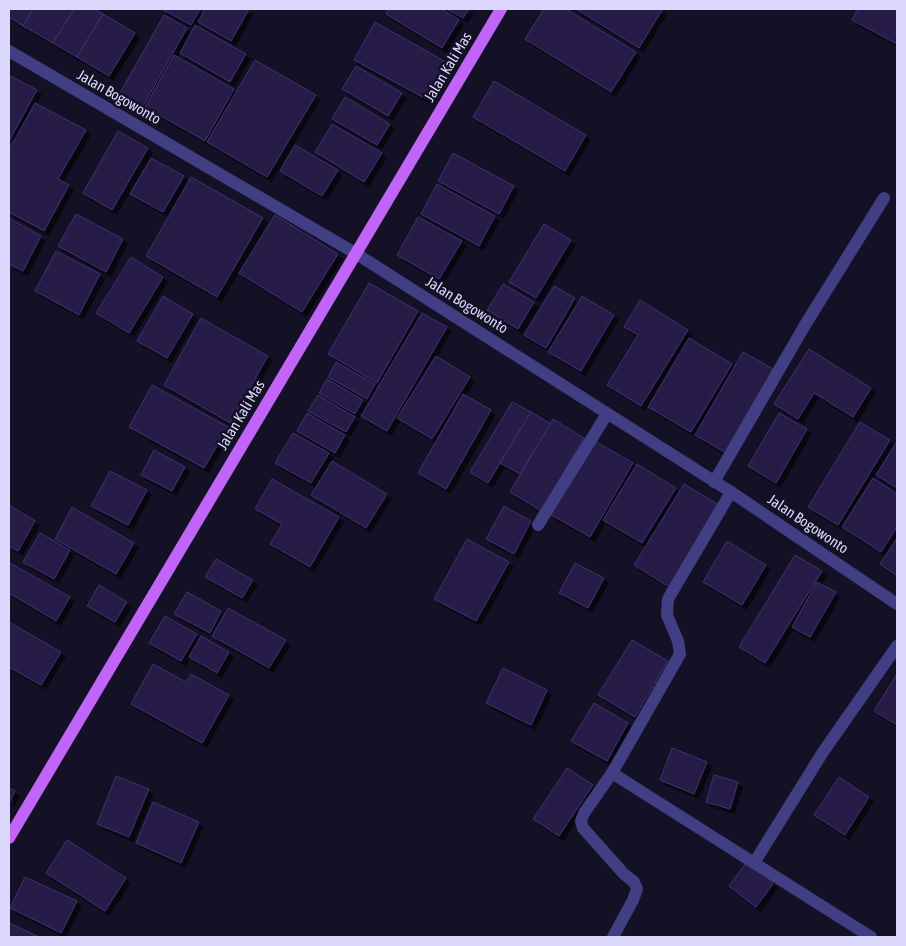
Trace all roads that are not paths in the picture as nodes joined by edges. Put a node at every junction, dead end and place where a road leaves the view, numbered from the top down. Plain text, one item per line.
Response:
1 (502, 9) edge
2 (9, 51) edge
3 (884, 198) dead end
4 (355, 253) junction
5 (607, 414) junction
6 (714, 482) junction
7 (731, 492) junction
8 (538, 525) dead end
9 (897, 604) edge
10 (897, 646) edge
11 (612, 774) junction
12 (9, 838) edge
13 (754, 864) junction
14 (613, 937) edge
15 (871, 937) edge

1 - 4 main road, Jalan Kali Mas
2 - 4 street, Jalan Bogowonto
3 - 6 street
4 - 5 street, Jalan Bogowonto
4 - 12 main road, Jalan Kali Mas
5 - 6 street, Jalan Bogowonto
5 - 8 street
6 - 7 street, Jalan Bogowonto
7 - 9 street, Jalan Bogowonto
7 - 11 street
10 - 13 street
11 - 13 street
11 - 14 street
13 - 15 street

